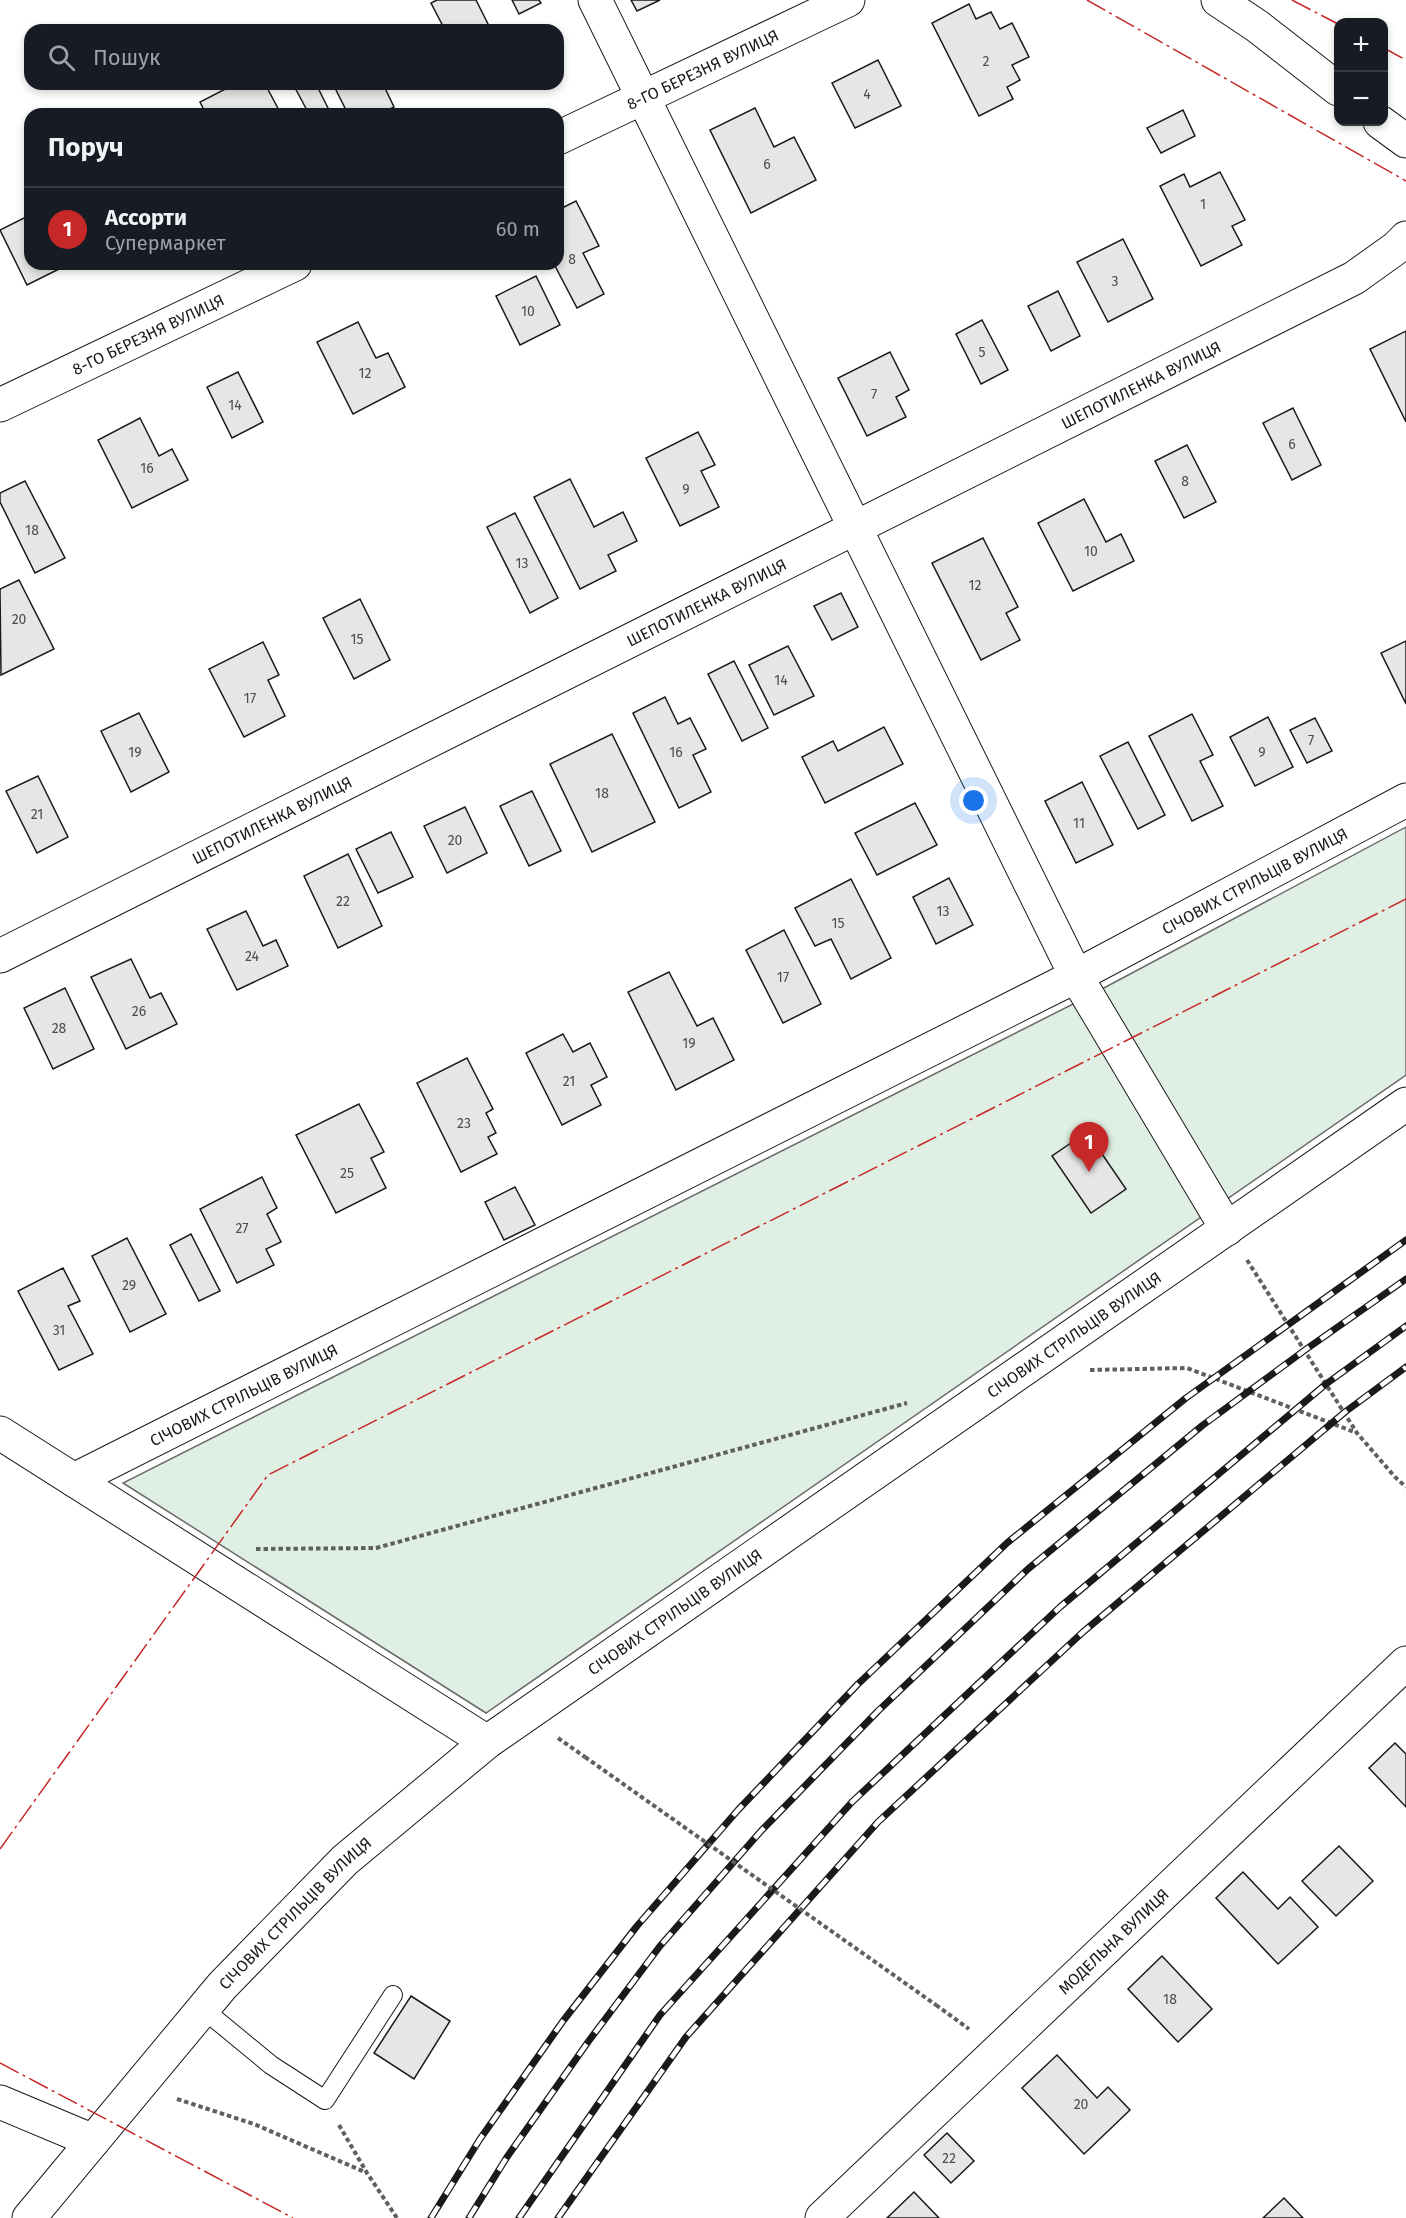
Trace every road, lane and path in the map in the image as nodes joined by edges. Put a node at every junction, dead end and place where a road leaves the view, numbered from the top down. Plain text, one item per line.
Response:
1 (595, 0) edge
2 (848, 0) edge
3 (1218, 0) edge
4 (1255, 13) edge
5 (1334, 85) edge
6 (643, 98) junction
7 (1385, 126) edge
8 (564, 135) edge
9 (1406, 141) edge
10 (1406, 238) edge
11 (282, 270) edge
12 (0, 405) edge
13 (855, 527) junction
14 (1406, 800) edge
15 (0, 956) edge
16 (1076, 976) junction
17 (1406, 1104) edge
18 (1227, 1229) junction
19 (1080, 1370) dead end
20 (917, 1400) dead end
21 (0, 1433) edge
22 (1357, 1433) junction
23 (74, 1480) junction
24 (1406, 1487) edge
25 (251, 1549) dead end
26 (1406, 1664) edge
27 (487, 1742) junction
28 (585, 1757) dead end
29 (393, 1995) dead end
30 (936, 2005) dead end
31 (203, 2009) junction
32 (138, 2087) junction
33 (325, 2100) junction
34 (0, 2102) edge
35 (93, 2141) junction
36 (367, 2173) junction
37 (29, 2218) edge
38 (397, 2218) edge
39 (822, 2218) edge

1 - 6 street
2 - 6 street, 8-ГО БЕРЕЗНЯ ВУЛИЦЯ
3 - 4 street
4 - 5 street
6 - 8 street, 8-ГО БЕРЕЗНЯ ВУЛИЦЯ
6 - 13 street
7 - 9 street
10 - 13 street, ШЕПОТИЛЕНКА ВУЛИЦЯ
11 - 12 street, 8-ГО БЕРЕЗНЯ ВУЛИЦЯ
13 - 15 street, ШЕПОТИЛЕНКА ВУЛИЦЯ
13 - 16 street
14 - 16 street, СІЧОВИХ СТРІЛЬЦІВ ВУЛИЦЯ
16 - 18 street
16 - 23 street, СІЧОВИХ СТРІЛЬЦІВ ВУЛИЦЯ
17 - 18 street, СІЧОВИХ СТРІЛЬЦІВ ВУЛИЦЯ
18 - 22 path
18 - 27 street, СІЧОВИХ СТРІЛЬЦІВ ВУЛИЦЯ
19 - 22 path
20 - 25 path
21 - 23 street
22 - 24 path
23 - 27 street
26 - 39 street, МОДЕЛЬНА ВУЛИЦЯ
27 - 31 street, СІЧОВИХ СТРІЛЬЦІВ ВУЛИЦЯ
28 - 30 path, bridge
29 - 33 lane
31 - 32 street, СІЧОВИХ СТРІЛЬЦІВ ВУЛИЦЯ
31 - 33 lane
32 - 35 street, СІЧОВИХ СТРІЛЬЦІВ ВУЛИЦЯ
32 - 36 path
33 - 36 path
34 - 35 street
35 - 37 street, СІЧОВИХ СТРІЛЬЦІВ ВУЛИЦЯ
36 - 38 path

